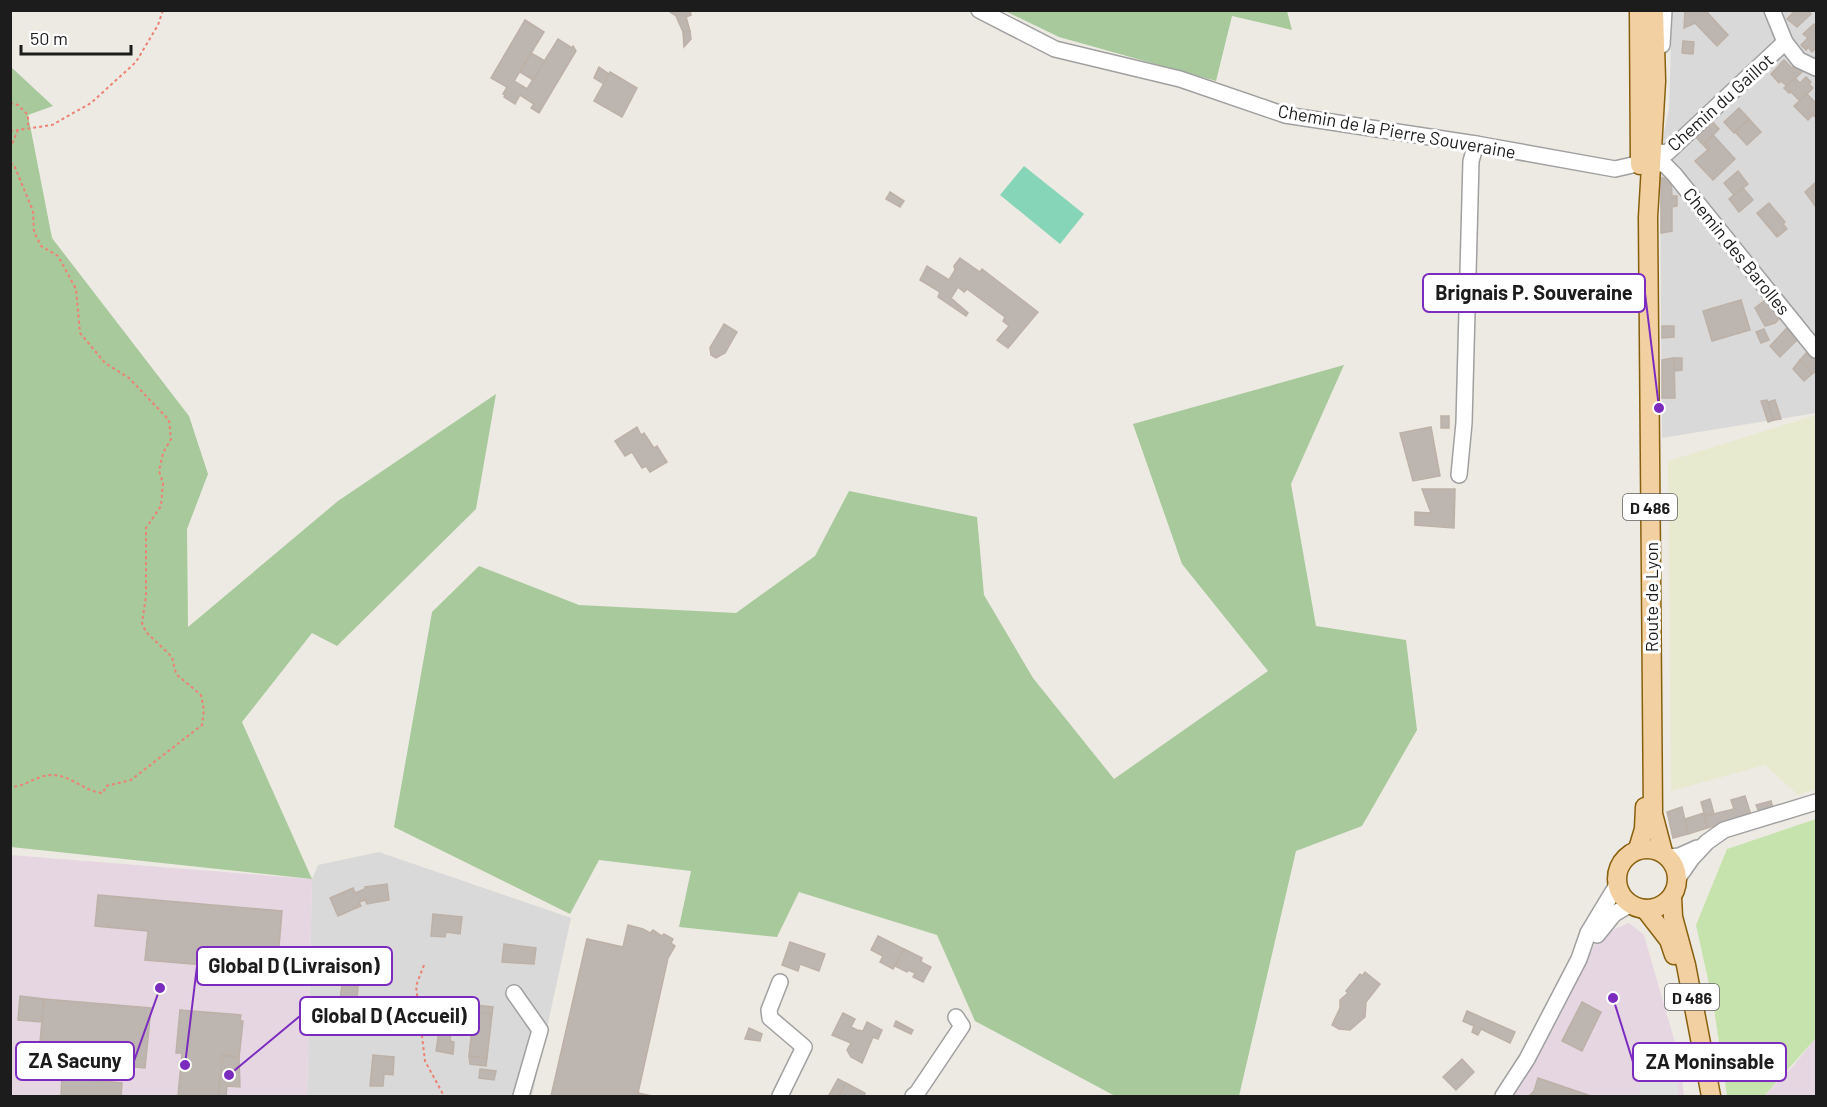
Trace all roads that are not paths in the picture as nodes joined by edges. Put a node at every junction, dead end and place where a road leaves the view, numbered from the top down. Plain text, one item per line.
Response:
1 (979, 10) edge
2 (1639, 10) edge
3 (1654, 10) edge
4 (1664, 10) edge
5 (1772, 10) edge
6 (1785, 42) junction
7 (1816, 68) edge
8 (1656, 81) junction
9 (1476, 144) junction
10 (1647, 159) junction
11 (1816, 350) edge
12 (1459, 475) dead end
13 (1816, 802) edge
14 (1707, 842) junction
15 (1638, 849) junction
16 (1666, 854) junction
17 (1678, 878) junction
18 (1617, 885) junction
19 (1672, 897) junction
20 (1638, 907) junction
21 (1579, 959) junction
22 (780, 982) dead end
23 (514, 993) dead end
24 (956, 1017) dead end
25 (521, 1096) edge
26 (780, 1096) edge
27 (913, 1096) edge
28 (1503, 1096) edge
29 (1700, 1096) edge
30 (1711, 1096) edge

1 - 9 street, Chemin de la Pierre Souveraine
2 - 10 main road, D 486
3 - 8 main road, D 486
4 - 8 street
5 - 6 street
6 - 7 street
6 - 10 street, Chemin du Gaillot
8 - 10 main road, D 486
9 - 10 street, Chemin de la Pierre Souveraine
9 - 12 street
10 - 11 street, Chemin des Barolles
10 - 15 main road, Route de Lyon / D 486
10 - 16 main road, Route de Lyon / D 486
13 - 14 street
14 - 16 street
14 - 17 street
15 - 16 main road
15 - 18 main road
16 - 17 main road
17 - 19 main road
18 - 20 main road
18 - 21 street
19 - 20 main road
19 - 30 main road, D 486
20 - 21 street
20 - 29 main road, D 486
21 - 28 street
22 - 26 street
23 - 25 street
24 - 27 street

